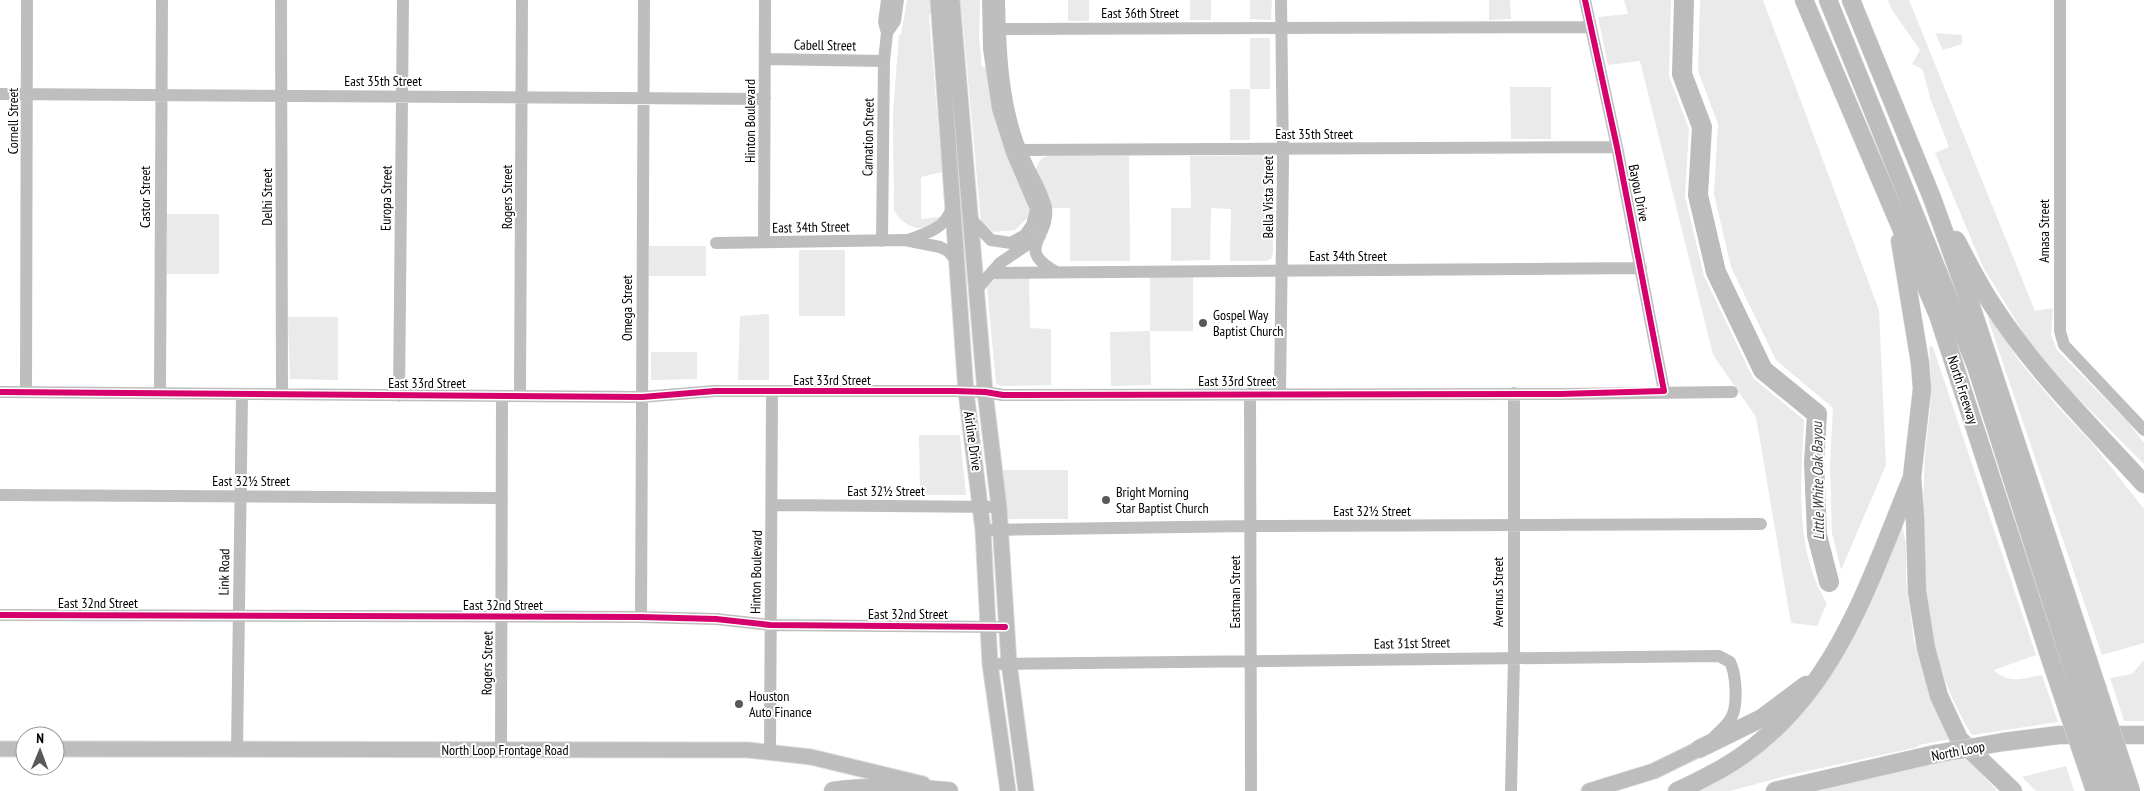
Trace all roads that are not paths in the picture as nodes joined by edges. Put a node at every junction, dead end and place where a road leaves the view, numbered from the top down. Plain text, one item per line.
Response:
1 (27, 0) edge
2 (162, 0) edge
3 (281, 0) edge
4 (404, 0) edge
5 (522, 0) edge
6 (644, 0) edge
7 (766, 0) edge
8 (887, 0) edge
9 (898, 0) edge
10 (988, 0) edge
11 (999, 0) edge
12 (1281, 0) edge
13 (1585, 0) edge
14 (1804, 0) edge
15 (1828, 0) edge
16 (1851, 0) edge
17 (2060, 0) edge
18 (945, 7) edge
19 (1282, 27) junction
20 (1590, 27) junction
21 (994, 29) junction
22 (887, 33) junction
23 (766, 59) junction
24 (884, 61) junction
25 (0, 94) edge
26 (28, 94) junction
27 (160, 96) junction
28 (282, 96) junction
29 (402, 96) junction
30 (522, 98) junction
31 (644, 98) junction
32 (765, 99) junction
33 (1617, 147) junction
34 (1283, 149) junction
35 (1016, 152) junction
36 (1932, 198) junction
37 (954, 200) junction
38 (970, 218) junction
39 (1897, 220) junction
40 (1040, 235) junction
41 (905, 240) junction
42 (882, 241) junction
43 (764, 242) junction
44 (716, 243) dead end
45 (958, 262) junction
46 (1641, 268) junction
47 (1282, 271) junction
48 (1056, 272) junction
49 (992, 273) junction
50 (977, 288) junction
51 (0, 392) edge
52 (26, 392) junction
53 (772, 392) junction
54 (966, 392) junction
55 (985, 392) junction
56 (1664, 392) junction
57 (1732, 392) dead end
58 (160, 393) junction
59 (1280, 393) junction
60 (1514, 393) junction
61 (242, 394) junction
62 (282, 394) junction
63 (1250, 394) junction
64 (520, 395) junction
65 (399, 396) junction
66 (502, 396) junction
67 (642, 396) junction
68 (2138, 416) edge
69 (2144, 430) edge
70 (1912, 477) junction
71 (2144, 484) edge
72 (0, 495) edge
73 (240, 496) junction
74 (502, 498) junction
75 (773, 505) junction
76 (982, 506) junction
77 (999, 507) junction
78 (1761, 524) dead end
79 (1513, 525) junction
80 (1250, 526) junction
81 (984, 530) junction
82 (1001, 530) junction
83 (0, 615) edge
84 (239, 616) junction
85 (641, 617) junction
86 (502, 618) junction
87 (770, 625) junction
88 (988, 626) junction
89 (1006, 627) junction
90 (1514, 658) junction
91 (1250, 660) junction
92 (990, 664) junction
93 (1009, 664) junction
94 (1822, 672) junction
95 (2144, 735) edge
96 (0, 749) edge
97 (15, 749) edge
98 (65, 749) edge
99 (237, 750) junction
100 (501, 750) junction
101 (1699, 750) junction
102 (770, 751) junction
103 (833, 791) edge
104 (950, 791) edge
105 (1008, 791) edge
106 (1026, 791) edge
107 (1251, 791) edge
108 (1511, 791) edge
109 (1589, 791) edge
110 (1676, 791) edge
111 (1775, 791) edge
112 (2013, 791) edge
113 (2095, 791) edge
114 (2113, 791) edge
115 (2131, 791) edge

1 - 26 street, Cornell Street
2 - 27 street, Castor Street
3 - 28 street, Delhi Street
4 - 29 street, Europa Street
5 - 30 street, Rogers Street
6 - 31 street, Omega Street
7 - 23 street, Hinton Boulevard
8 - 22 street
9 - 22 street
10 - 21 street
11 - 21 street
12 - 19 street, Bella Vista Street
13 - 20 street, Bayou Drive
14 - 39 highway, North Freeway
15 - 114 highway, North Freeway, bridge
16 - 36 highway
17 - 68 street, Amasa Street
18 - 37 main road, Airline Drive
18 - 38 main road, Airline Drive
19 - 20 street, East 36th Street
19 - 21 street, East 36th Street
19 - 34 street, Bella Vista Street
20 - 33 street, Bayou Drive
21 - 35 street
22 - 24 street, Carnation Street
23 - 24 street, Cabell Street
23 - 32 street, Hinton Boulevard
24 - 42 street, Carnation Street
25 - 26 street, East 35th Street
26 - 27 street, East 35th Street
26 - 52 street, Cornell Street
27 - 28 street, East 35th Street
27 - 58 street, Castor Street
28 - 29 street, East 35th Street
28 - 62 street, Delhi Street
29 - 30 street, East 35th Street
29 - 65 street, Europa Street
30 - 31 street, East 35th Street
30 - 64 street, Rogers Street
31 - 32 street, East 35th Street
31 - 67 street, Omega Street
32 - 43 street, Hinton Boulevard
33 - 34 street, East 35th Street
33 - 46 street, Bayou Drive
34 - 35 street, East 35th Street
34 - 47 street, Bella Vista Street
35 - 38 street
35 - 40 street
36 - 71 highway
36 - 115 highway, bridge
37 - 41 street, East 34th Street
37 - 45 main road, Airline Drive
38 - 50 main road, Airline Drive
39 - 70 highway
39 - 113 highway, North Freeway, bridge
40 - 48 street
40 - 49 street
41 - 42 street, East 34th Street
41 - 45 street, East 34th Street
42 - 43 street, East 34th Street
43 - 44 street, East 34th Street
45 - 54 main road, Airline Drive
46 - 47 street, East 34th Street
46 - 56 street, Bayou Drive
47 - 48 street, East 34th Street
47 - 59 street, Bella Vista Street
48 - 49 street, East 34th Street
49 - 50 street
50 - 55 main road, Airline Drive
51 - 52 street, East 33rd Street
52 - 58 street, East 33rd Street
53 - 54 street, East 33rd Street
53 - 67 street, East 33rd Street
53 - 75 street, Hinton Boulevard
54 - 55 street, East 33rd Street
54 - 76 main road, Airline Drive
55 - 63 street, East 33rd Street
55 - 77 main road, Airline Drive
56 - 57 street, East 33rd Street
56 - 60 street, East 33rd Street
58 - 61 street, East 33rd Street
59 - 60 street, East 33rd Street
59 - 63 street, East 33rd Street
60 - 79 street, Avernus Street
61 - 62 street, East 33rd Street
61 - 73 street, Link Road
62 - 65 street, East 33rd Street
63 - 80 street, Eastman Street
64 - 66 street, East 33rd Street
64 - 67 street, East 33rd Street
65 - 66 street, East 33rd Street
66 - 74 street, Rogers Street
67 - 85 street, Omega Street
68 - 69 street, Amasa Street
70 - 94 highway
70 - 112 highway
72 - 73 street, East 32½ Street
73 - 74 street, East 32½ Street
73 - 84 street, Link Road
74 - 86 street, Rogers Street
75 - 76 street, East 32½ Street
75 - 87 street, Hinton Boulevard
76 - 77 street, East 32½ Street
76 - 81 main road, Airline Drive
77 - 82 main road, Airline Drive
78 - 79 street, East 32½ Street
79 - 80 street, East 32½ Street
79 - 90 street, Avernus Street
80 - 82 street, East 32½ Street
80 - 91 street, Eastman Street
81 - 82 street, East 32½ Street
81 - 88 main road, Airline Drive
82 - 89 main road, Airline Drive
83 - 84 street, East 32nd Street
84 - 86 street, East 32nd Street
84 - 99 street, Link Road
85 - 86 street, East 32nd Street
85 - 87 street, East 32nd Street
86 - 100 street, Rogers Street
87 - 88 street, East 32nd Street
87 - 102 street, Hinton Boulevard
88 - 89 street, East 32nd Street
88 - 92 main road, Airline Drive
89 - 93 main road, Airline Drive
90 - 91 street, East 31st Street
90 - 101 street, East 31st Street
90 - 108 street, Avernus Street
91 - 93 street, East 31st Street
91 - 107 street, Eastman Street
92 - 93 street, East 31st Street
92 - 105 main road, Airline Drive
93 - 106 main road, Airline Drive
94 - 101 highway
94 - 110 highway
95 - 111 highway, North Loop, bridge
96 - 97 main road
98 - 99 main road, North Loop Frontage Road
99 - 100 main road, North Loop Frontage Road
100 - 102 main road, North Loop Frontage Road
101 - 109 main road
102 - 104 main road, North Loop Frontage Road
103 - 104 highway

